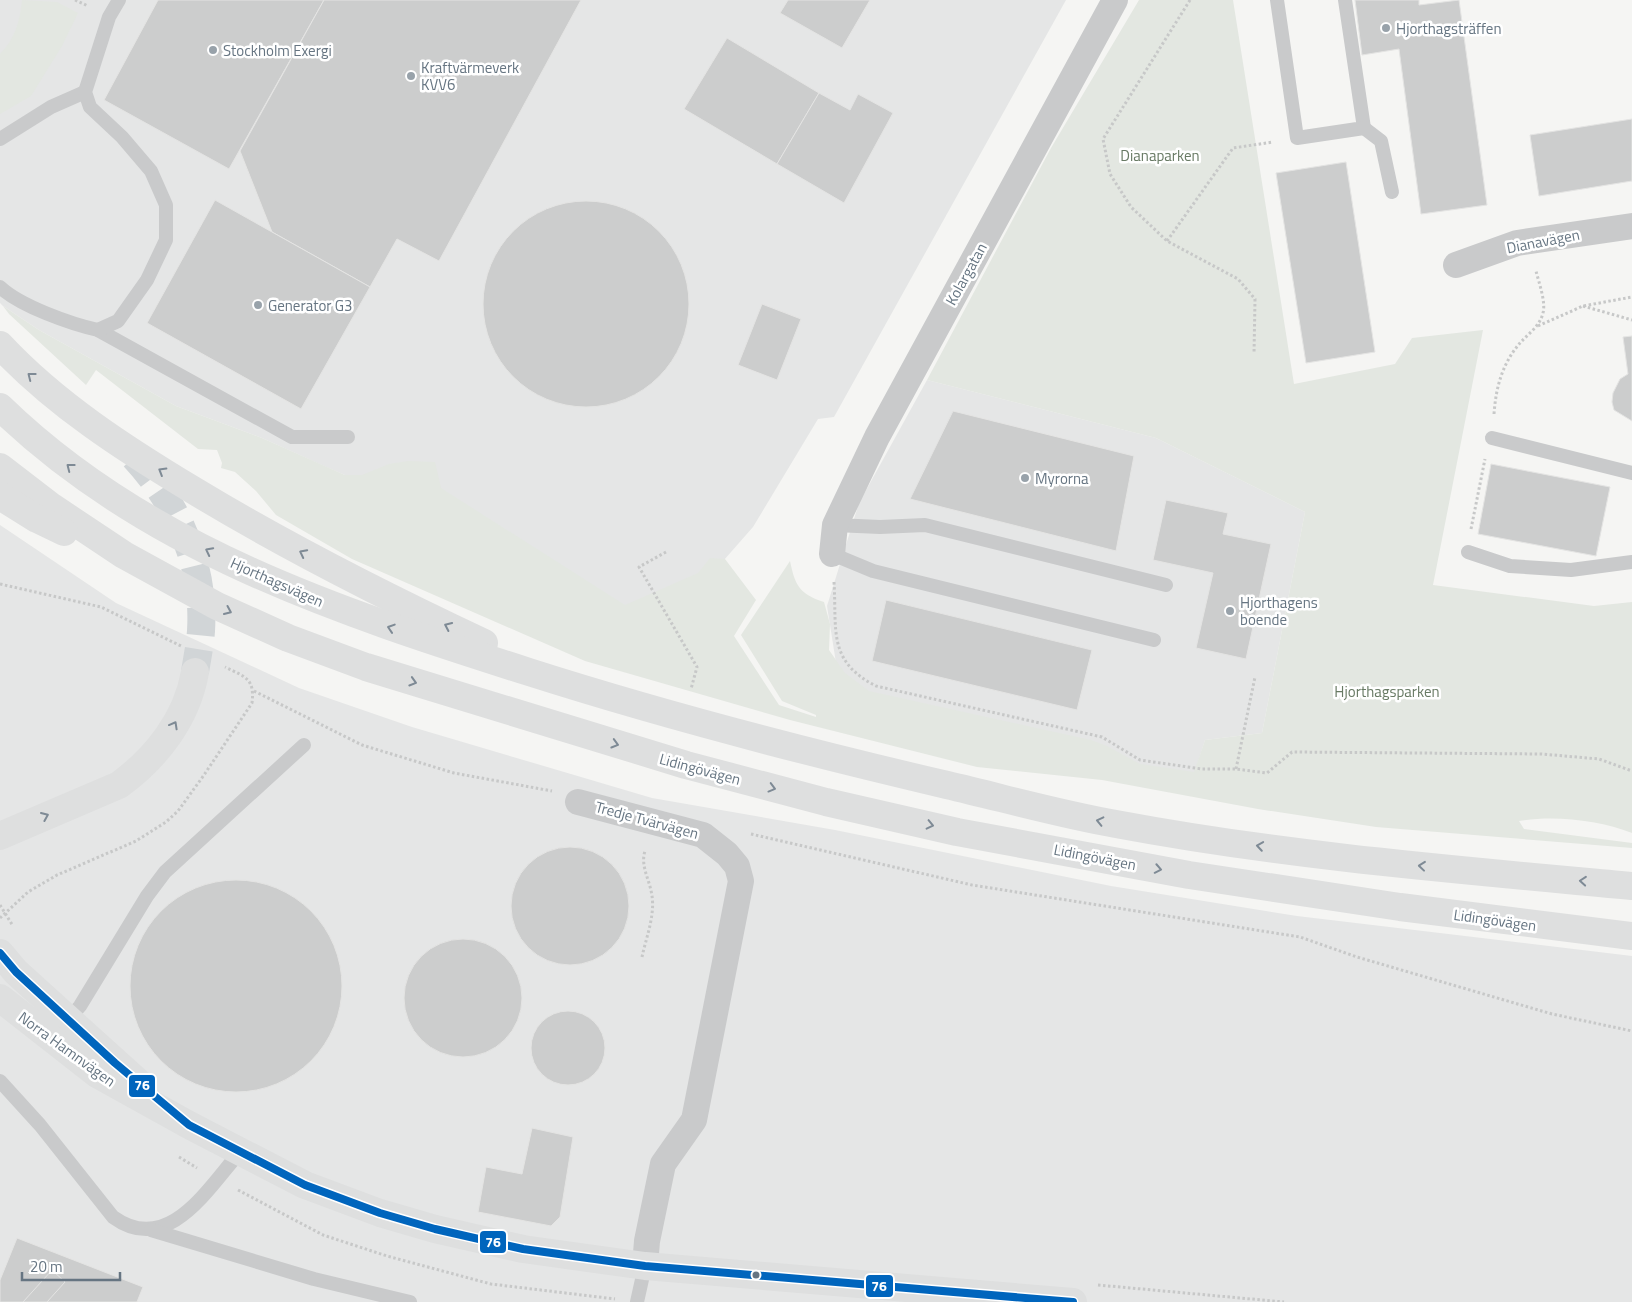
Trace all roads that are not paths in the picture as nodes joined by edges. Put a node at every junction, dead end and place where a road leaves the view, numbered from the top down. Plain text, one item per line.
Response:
1 (119, 0) edge
2 (1115, 0) edge
3 (1277, 0) edge
4 (1345, 0) edge
5 (85, 92) junction
6 (1364, 128) junction
7 (0, 139) edge
8 (1392, 192) dead end
9 (1632, 226) edge
10 (1456, 265) dead end
11 (0, 287) edge
12 (98, 330) junction
13 (0, 345) edge
14 (0, 407) edge
15 (348, 437) dead end
16 (1492, 438) road end
17 (0, 467) edge
18 (1632, 473) edge
19 (0, 496) edge
20 (835, 525) junction
21 (1468, 552) dead end
22 (832, 554) joint
23 (124, 555) junction
24 (1632, 562) edge
25 (1166, 585) dead end
26 (1154, 640) dead end
27 (195, 672) tunnel mouth
28 (587, 690) junction
29 (304, 745) dead end
30 (568, 797) road end
31 (0, 836) edge
32 (1632, 886) edge
33 (1632, 936) edge
34 (0, 953) edge
35 (0, 998) edge
36 (68, 1020) junction
37 (0, 1081) edge
38 (189, 1125) junction
39 (240, 1152) junction
40 (148, 1229) junction
41 (645, 1266) junction
42 (637, 1301) edge
43 (410, 1302) edge
44 (1073, 1302) edge

1 - 5 lane
2 - 20 street, Kolargatan
3 - 6 lane
4 - 6 lane
5 - 7 lane
5 - 12 lane
6 - 8 lane
9 - 10 street, Dianavägen
11 - 12 lane
12 - 15 lane
28 -> 13 main road
28 -> 14 main road, Hjorthagsvägen
16 - 18 lane
17 - 23 main road
19 - 23 main road
20 - 22 street, Kolargatan
20 - 25 lane
21 - 24 lane
22 - 26 lane
23 -> 33 main road, Lidingövägen
31 -> 27 main road
32 -> 28 main road
29 - 36 lane
30 - 41 street, Tredje Tvärvägen
34 - 36 main road, Norra Hamnvägen
35 - 38 main road, Norra Hamnvägen
36 - 38 main road, Norra Hamnvägen
37 - 40 lane
38 - 39 main road, Norra Hamnvägen
39 - 40 lane
39 - 41 main road, Norra Hamnvägen
40 - 43 lane
41 - 42 lane
41 - 44 main road, Norra Hamnvägen

